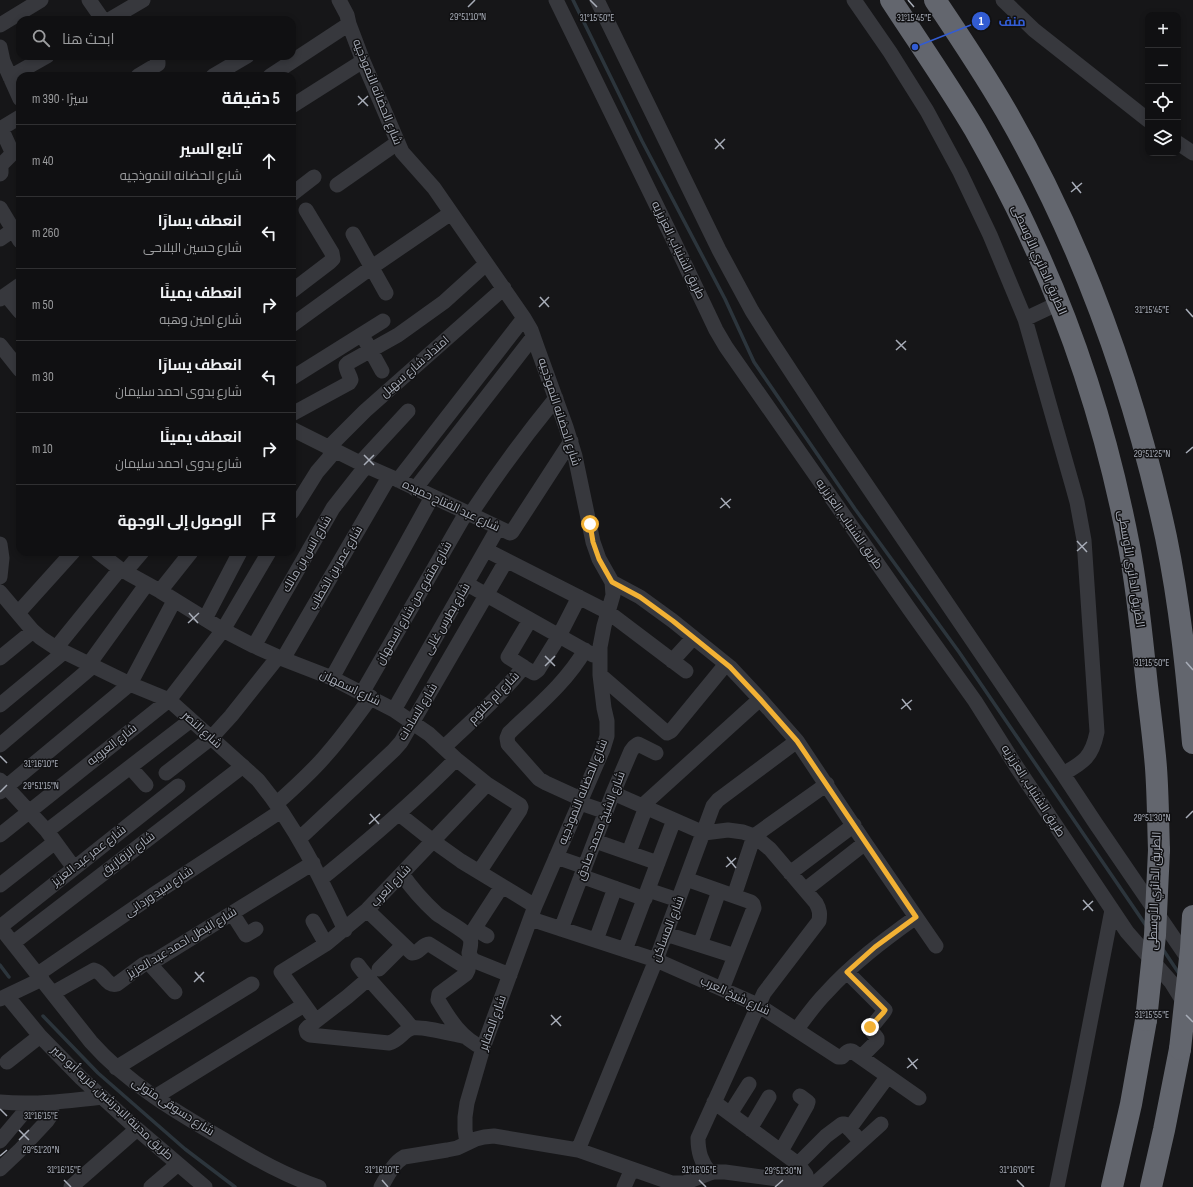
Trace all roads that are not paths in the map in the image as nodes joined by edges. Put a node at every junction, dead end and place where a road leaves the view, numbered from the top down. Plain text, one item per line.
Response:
1 (41, 0) edge
2 (90, 0) edge
3 (143, 0) edge
4 (339, 0) edge
5 (556, 0) edge
6 (596, 0) edge
7 (854, 0) edge
8 (891, 0) edge
9 (935, 0) edge
10 (1003, 0) edge
11 (100, 16) edge
12 (115, 16) edge
13 (349, 24) junction
14 (0, 25) edge
15 (1, 57) edge
16 (296, 59) edge
17 (40, 60) edge
18 (157, 60) edge
19 (240, 60) edge
20 (294, 60) edge
21 (363, 61) junction
22 (19, 72) edge
23 (145, 72) edge
24 (220, 72) edge
25 (276, 72) edge
26 (16, 74) edge
27 (10, 77) junction
28 (16, 90) edge
29 (296, 103) edge
30 (1145, 118) edge
31 (16, 120) edge
32 (1, 129) edge
33 (397, 143) junction
34 (1181, 145) edge
35 (1193, 154) edge
36 (0, 174) edge
37 (314, 177) dead end
38 (337, 185) dead end
39 (296, 191) edge
40 (0, 208) edge
41 (306, 210) dead end
42 (451, 213) junction
43 (16, 233) edge
44 (353, 234) dead end
45 (16, 235) edge
46 (0, 239) edge
47 (486, 264) junction
48 (372, 267) junction
49 (16, 288) edge
50 (296, 288) edge
51 (504, 288) junction
52 (386, 293) dead end
53 (3, 297) edge
54 (1059, 302) junction
55 (16, 308) edge
56 (524, 318) junction
57 (1025, 319) junction
58 (383, 321) dead end
59 (296, 322) edge
60 (362, 334) junction
61 (533, 337) junction
62 (0, 345) edge
63 (371, 350) junction
64 (16, 365) edge
65 (382, 371) dead end
66 (296, 375) edge
67 (556, 398) junction
68 (296, 412) edge
69 (408, 412) dead end
70 (296, 432) edge
71 (570, 441) junction
72 (332, 450) junction
73 (363, 465) junction
74 (394, 479) junction
75 (415, 489) junction
76 (432, 497) junction
77 (296, 506) edge
78 (468, 514) junction
79 (498, 528) junction
80 (0, 544) edge
81 (486, 550) junction
82 (69, 556) edge
83 (103, 556) edge
84 (138, 556) edge
85 (188, 556) edge
86 (239, 556) edge
87 (266, 557) edge
88 (506, 561) junction
89 (122, 570) junction
90 (0, 577) edge
91 (612, 582) junction
92 (467, 584) junction
93 (146, 585) junction
94 (160, 591) junction
95 (0, 592) edge
96 (486, 595) junction
97 (579, 598) junction
98 (174, 600) junction
99 (608, 612) junction
100 (18, 613) junction
101 (205, 619) junction
102 (530, 620) junction
103 (223, 630) junction
104 (33, 631) junction
105 (559, 636) junction
106 (694, 638) junction
107 (254, 646) junction
108 (60, 650) junction
109 (585, 650) junction
110 (0, 658) edge
111 (281, 658) junction
112 (599, 658) junction
113 (672, 661) junction
114 (726, 664) junction
115 (91, 665) junction
116 (524, 668) junction
117 (686, 671) dead end
118 (600, 675) junction
119 (332, 678) junction
120 (130, 684) junction
121 (366, 695) junction
122 (760, 699) junction
123 (169, 700) junction
124 (0, 705) edge
125 (394, 710) junction
126 (191, 720) junction
127 (412, 722) junction
128 (211, 738) junction
129 (797, 741) junction
130 (1193, 743) edge
131 (0, 744) edge
132 (444, 747) junction
133 (656, 753) dead end
134 (456, 759) junction
135 (243, 766) junction
136 (130, 767) junction
137 (166, 773) dead end
138 (1063, 774) junction
139 (487, 784) junction
140 (826, 784) junction
141 (146, 785) dead end
142 (2, 786) edge
143 (178, 786) dead end
144 (613, 792) junction
145 (580, 801) junction
146 (644, 806) junction
147 (278, 808) junction
148 (29, 811) junction
149 (606, 812) junction
150 (399, 814) junction
151 (674, 820) junction
152 (854, 826) junction
153 (704, 833) junction
154 (0, 835) edge
155 (51, 836) junction
156 (754, 836) junction
157 (299, 839) junction
158 (595, 840) junction
159 (433, 841) junction
160 (865, 843) junction
161 (629, 852) junction
162 (556, 856) junction
163 (658, 862) junction
164 (313, 863) junction
165 (74, 868) junction
166 (583, 871) junction
167 (479, 872) junction
168 (790, 873) junction
169 (402, 874) junction
170 (321, 879) junction
171 (686, 879) junction
172 (0, 886) edge
173 (502, 886) junction
174 (615, 888) junction
175 (805, 890) junction
176 (719, 891) junction
177 (646, 894) junction
178 (734, 896) junction
179 (678, 900) junction
180 (367, 910) junction
181 (1112, 910) junction
182 (533, 912) junction
183 (232, 913) junction
184 (1193, 916) edge
185 (916, 917) junction
186 (313, 921) dead end
187 (0, 927) edge
188 (256, 929) dead end
189 (561, 929) junction
190 (344, 930) junction
191 (477, 934) junction
192 (666, 934) junction
193 (596, 940) junction
194 (13, 943) junction
195 (326, 944) junction
196 (403, 944) junction
197 (700, 945) junction
198 (936, 946) dead end
199 (625, 950) junction
200 (735, 956) junction
201 (656, 960) junction
202 (148, 962) junction
203 (470, 964) junction
204 (358, 965) dead end
205 (1193, 966) edge
206 (847, 972) junction
207 (374, 974) junction
208 (510, 975) junction
209 (40, 977) junction
210 (252, 984) dead end
211 (722, 989) junction
212 (175, 992) dead end
213 (53, 993) junction
214 (4, 998) edge
215 (304, 1005) junction
216 (758, 1005) junction
217 (1193, 1018) edge
218 (316, 1021) junction
219 (412, 1028) junction
220 (797, 1029) junction
221 (40, 1036) junction
222 (463, 1036) junction
223 (483, 1048) junction
224 (861, 1057) junction
225 (7, 1062) dead end
226 (116, 1068) junction
227 (888, 1076) junction
228 (749, 1084) dead end
229 (800, 1096) dead end
230 (102, 1097) junction
231 (155, 1097) junction
232 (769, 1097) dead end
233 (919, 1098) dead end
234 (714, 1102) junction
235 (1, 1103) edge
236 (52, 1103) junction
237 (31, 1104) junction
238 (730, 1114) junction
239 (881, 1124) dead end
240 (137, 1129) junction
241 (750, 1129) junction
242 (849, 1129) junction
243 (0, 1141) edge
244 (861, 1142) junction
245 (467, 1143) junction
246 (578, 1150) junction
247 (781, 1151) junction
248 (3, 1163) edge
249 (178, 1164) junction
250 (798, 1164) junction
251 (632, 1169) junction
252 (704, 1178) edge
253 (745, 1181) edge
254 (198, 1185) edge
255 (71, 1187) edge
256 (151, 1187) edge
257 (319, 1187) edge
258 (381, 1187) edge
259 (624, 1187) edge
260 (806, 1187) edge
261 (1057, 1187) edge
262 (1112, 1187) edge
263 (1150, 1187) edge

1 - 14 street
2 - 11 street
3 - 12 street
4 - 13 street, شارع الحضانه النموذجيه
5 - 181 street, طريق الشنباب, العزيزيه
6 - 138 street
7 - 57 street
8 - 54 highway, الطريق الدائري الأوسطى
9 - 130 highway
10 - 30 street
13 - 16 street
13 - 21 street, شارع الحضانه النموذجيه
15 - 27 street
17 - 22 street
18 - 23 street
19 - 24 street
20 - 25 street
21 - 29 street
21 - 33 street, شارع الحضانه النموذجيه
26 - 27 street
27 - 28 street
31 - 32 street
32 - 36 street
33 - 38 street
33 - 42 street, شارع الحضانه النموذجيه
34 - 35 street
37 - 39 street
40 - 43 street
41 - 50 street
42 - 47 street, شارع الحضانه النموذجيه
42 - 48 street
44 - 48 street
45 - 46 street
47 - 51 street, شارع الحضانه النموذجيه
47 - 63 street
48 - 52 street
48 - 59 street
49 - 53 street
51 - 56 street, شارع الحضانه النموذجيه
51 - 72 street, امتداد شارع سهيل
53 - 55 street
54 - 57 street
54 - 262 highway, الطريق الدائري الأوسطى, bridge
56 - 61 street, شارع الحضانه النموذجيه
56 - 74 street, شارع عمر بن الخطاب
57 - 138 street
58 - 60 street
60 - 63 street
60 - 66 street
61 - 67 street, شارع الحضانه النموذجيه
61 - 75 street
62 - 64 street
63 - 65 street
63 - 68 street
67 - 71 street, شارع الحضانه النموذجيه
67 - 78 street, شارع متفرع من شارع اسمهان
69 - 73 street, شارع انس بن مالك
70 - 72 street, شارع عبد الفتاح حميده
71 - 79 street, شارع عبد الفتاح حميده
71 - 91 street, شارع الحضانه النموذجيه
72 - 73 street, شارع عبد الفتاح حميده
72 - 77 street, امتداد شارع سهيل
73 - 74 street, شارع عبد الفتاح حميده
73 - 107 street, شارع انس بن مالك
74 - 75 street, شارع عبد الفتاح حميده
74 - 111 street, شارع عمر بن الخطاب
75 - 76 street, شارع عبد الفتاح حميده
76 - 78 street, شارع عبد الفتاح حميده
76 - 119 street
78 - 79 street, شارع عبد الفتاح حميده
78 - 121 street, شارع متفرع من شارع اسمهان
79 - 81 street, شارع بطرس غالى
80 - 90 street
81 - 88 street
81 - 92 street, شارع بطرس غالى
82 - 100 street
83 - 89 street, شارع اسمهان
84 - 89 street
85 - 94 street
86 - 101 street
87 - 103 street, شارع العروبه
88 - 96 street, شارع السادات
88 - 97 street
89 - 93 street, شارع اسمهان
89 - 108 street
91 - 99 street, شارع الحضانه النموذجيه
91 - 106 street
92 - 96 street
92 - 125 street, شارع بطرس غالى
93 - 94 street, شارع اسمهان
93 - 115 street
94 - 98 street, شارع اسمهان
95 - 100 street, شارع النصر
96 - 102 street
96 - 127 street, شارع السادات
97 - 99 street
97 - 105 street, شارع ام كلثوم
98 - 101 street, شارع اسمهان
98 - 120 street
99 - 112 street, شارع الحضانه النموذجيه
99 - 113 street
100 - 104 street, شارع النصر
101 - 103 street, شارع اسمهان
102 - 105 street
102 - 116 street
103 - 107 street, شارع اسمهان
103 - 123 street, شارع العروبه
104 - 108 street, شارع النصر
104 - 110 street
105 - 109 street
105 - 116 street, شارع ام كلثوم
106 - 113 street
106 - 114 street
107 - 111 street, شارع اسمهان
108 - 115 street, شارع النصر
108 - 124 street
109 - 112 street
109 - 145 street
111 - 119 street, شارع اسمهان
111 - 128 street, شارع عمر بن الخطاب
112 - 118 street, شارع الحضانه النموذجيه
113 - 117 street
114 - 118 street
114 - 122 street
115 - 120 street, شارع النصر
115 - 131 street
116 - 132 street, شارع ام كلثوم
118 - 145 street, شارع الحضانه النموذجيه
119 - 121 street, شارع اسمهان
120 - 123 street, شارع النصر
120 - 142 street
121 - 125 street, شارع اسمهان
121 - 147 street, شارع متفرع من شارع اسمهان
122 - 129 street
122 - 146 street
123 - 126 street, شارع النصر
123 - 148 street, شارع العروبه
125 - 127 street, شارع اسمهان
126 - 128 street, شارع النصر
126 - 136 street
127 - 132 street, شارع اسمهان
127 - 157 street, شارع السادات
128 - 135 street, شارع النصر
128 - 137 street, شارع عمر بن الخطاب
129 - 140 street
129 - 153 street, شارع المساكن
132 - 134 street, شارع اسمهان
133 - 144 street, شارع الشيخ محمد صادق
134 - 139 street, شارع اسمهان
134 - 150 street
135 - 147 street, شارع النصر
135 - 194 street, شارع الزقازيق
136 - 141 street
136 - 155 street
138 - 205 street
139 - 159 street, شارع العرب
139 - 167 street, شارع اسمهان
140 - 152 street
140 - 156 street
142 - 148 street
143 - 165 street, شارع عمر عبد العزيز
144 - 146 street
144 - 149 street, شارع الشيخ محمد صادق
145 - 149 street
145 - 162 street, شارع الحضانه النموذجيه
146 - 151 street
146 - 161 street
147 - 157 street, شارع النصر
147 - 209 street, شارع سيد وردانى
148 - 154 street, شارع العروبه
148 - 155 street
149 - 158 street, شارع الشيخ محمد صادق
150 - 159 street, شارع شيخ العرب
150 - 170 street
151 - 153 street
151 - 163 street
152 - 160 street
152 - 168 street
153 - 156 street
153 - 171 street, شارع المساكن
155 - 165 street
155 - 172 street
156 - 168 street
156 - 178 street
157 - 164 street, شارع النصر
158 - 161 street
158 - 166 street, شارع الشيخ محمد صادق
159 - 167 street, شارع شيخ العرب
159 - 169 street, شارع العرب
160 - 175 street
160 - 185 street
161 - 163 street
162 - 166 street
162 - 182 street, شارع الحضانه النموذجيه
163 - 177 street
164 - 170 street, شارع النصر
164 - 183 street, شارع البطل احمد عبد العزيز
165 - 187 street, شارع عمر عبد العزيز
166 - 174 street
166 - 189 street, شارع الشيخ محمد صادق
167 - 173 street, شارع شيخ العرب
168 - 175 street
169 - 180 street, شارع العرب
169 - 191 street
170 - 190 street, شارع النصر
171 - 176 street
171 - 179 street, شارع المساكن
173 - 182 street, شارع شيخ العرب
173 - 191 street
174 - 177 street
174 - 193 street
175 - 216 street
176 - 178 street
176 - 197 street
177 - 179 street
177 - 199 street
178 - 200 street
179 - 192 street, شارع المساكن
180 - 190 street, شارع العرب
180 - 196 street
181 - 217 street, طريق الشنباب, العزيزيه
181 - 261 street
182 - 189 street, شارع شيخ العرب
182 - 208 street, شارع المقابر
183 - 188 street
183 - 202 street, شارع البطل احمد عبد العزيز
184 - 263 highway, bridge
185 - 198 street
185 - 206 street
186 - 195 street
187 - 194 street, شارع دسوقى متولى
189 - 193 street, شارع شيخ العرب
190 - 195 street, شارع العرب
191 - 203 street
192 - 197 street
192 - 201 street, شارع المساكن
193 - 199 street, شارع شيخ العرب
194 - 209 street, شارع دسوقى متولى
195 - 215 street, شارع العرب
196 - 203 street
196 - 207 street
197 - 200 street
199 - 201 street, شارع شيخ العرب
200 - 211 street
201 - 211 street, شارع شيخ العرب
201 - 246 street, شارع المساكن
202 - 212 street
202 - 213 street, شارع البطل احمد عبد العزيز
203 - 208 street
203 - 222 street
204 - 207 street
206 - 220 street
206 - 224 street
207 - 218 street
207 - 219 street
208 - 223 street, شارع المقابر
209 - 213 street, شارع دسوقى متولى
209 - 214 street, شارع سيد وردانى
210 - 226 street
211 - 216 street, شارع شيخ العرب
213 - 226 street, شارع دسوقى متولى
214 - 221 street, طريق مدينة البدرشين, قريه أبو صير
215 - 218 street
215 - 231 street
216 - 220 street, شارع شيخ العرب
216 - 234 street
218 - 219 street
219 - 222 street
220 - 224 street, شارع شيخ العرب
221 - 225 street
221 - 230 street, طريق مدينة البدرشين, قريه أبو صير
222 - 223 street
223 - 245 street, شارع المقابر
224 - 227 street, شارع شيخ العرب
226 - 231 street, شارع دسوقى متولى
227 - 233 street, شارع شيخ العرب
227 - 242 street
228 - 238 street
229 - 247 street
230 - 236 street
230 - 240 street, طريق مدينة البدرشين, قريه أبو صير
231 - 257 street, شارع دسوقى متولى
232 - 241 street
234 - 238 street
234 - 252 street
235 - 237 street
236 - 237 street
236 - 248 street
237 - 243 street
238 - 241 street
239 - 244 street
240 - 249 street, طريق مدينة البدرشين, قريه أبو صير
240 - 255 street
241 - 247 street
242 - 244 street
242 - 250 street
244 - 260 street
245 - 246 street
245 - 258 street
246 - 251 street
247 - 250 street
249 - 254 street, طريق مدينة البدرشين, قريه أبو صير
249 - 256 street
250 - 260 street
251 - 252 street
251 - 259 street
252 - 253 street
253 - 260 street

